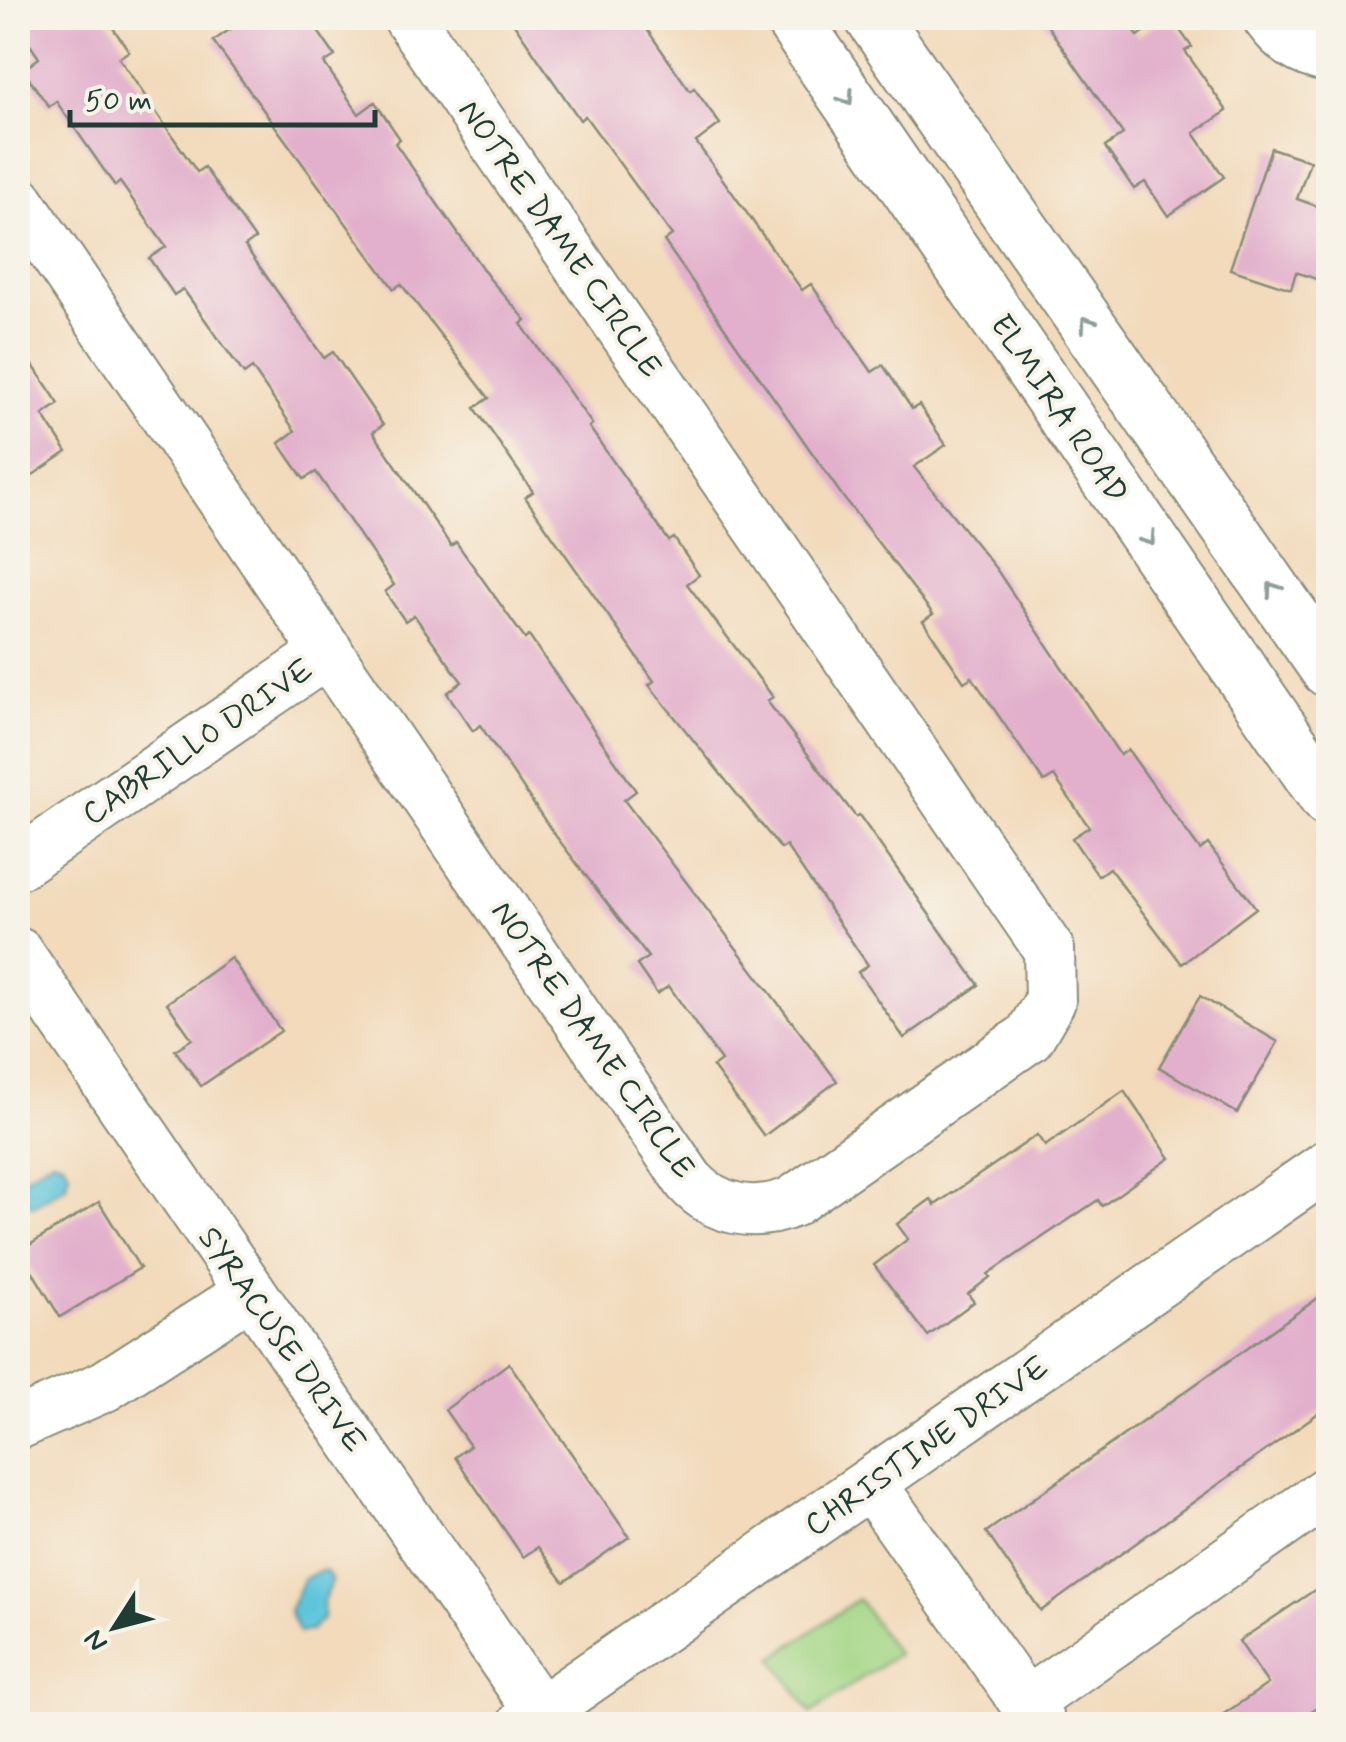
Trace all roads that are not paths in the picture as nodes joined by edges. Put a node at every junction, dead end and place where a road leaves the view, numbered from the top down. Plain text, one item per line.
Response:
1 (410, 18) edge
2 (792, 18) edge
3 (874, 18) edge
4 (1268, 18) edge
5 (1318, 54) edge
6 (18, 200) edge
7 (328, 652) junction
8 (1328, 669) edge
9 (1245, 679) junction
10 (1328, 756) edge
11 (1328, 799) edge
12 (18, 864) edge
13 (18, 953) edge
14 (1328, 1164) edge
15 (250, 1292) junction
16 (18, 1424) edge
17 (871, 1484) junction
18 (1328, 1491) edge
19 (1032, 1714) edge
20 (537, 1721) edge

1 - 7 street, NOTRE DAME CIRCLE
2 -> 9 main road, ELMIRA ROAD
8 -> 3 main road
4 - 5 street
6 - 7 street, NOTRE DAME CIRCLE
7 - 12 street, CABRILLO DRIVE
9 - 10 main road
9 - 11 main road, ELMIRA ROAD
13 - 15 street, SYRACUSE DRIVE
14 - 17 street, CHRISTINE DRIVE
15 - 16 street
15 - 20 street, SYRACUSE DRIVE
17 - 19 street
17 - 20 street, CHRISTINE DRIVE
18 - 19 street

